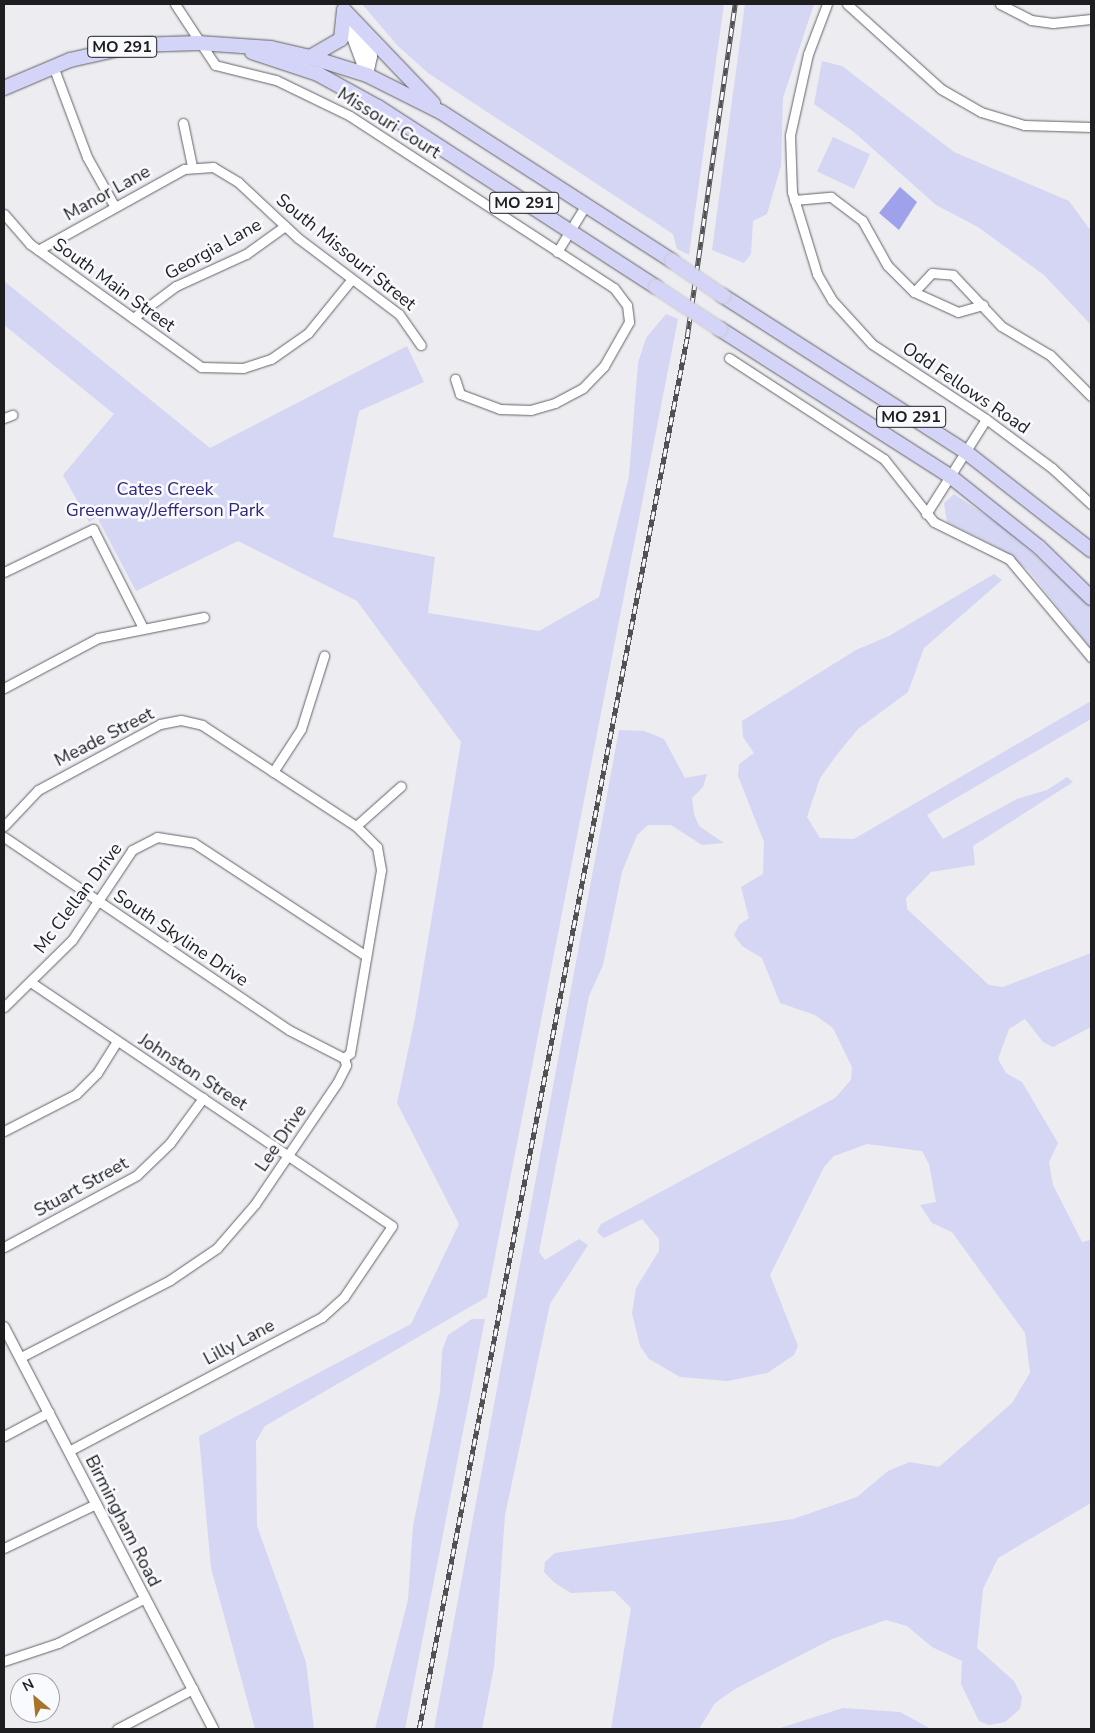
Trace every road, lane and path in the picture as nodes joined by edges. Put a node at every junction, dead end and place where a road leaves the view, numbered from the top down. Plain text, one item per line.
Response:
1 (176, 4) edge
2 (826, 4) edge
3 (847, 4) edge
4 (1000, 4) edge
5 (343, 7) edge
6 (1091, 19) edge
7 (198, 43) junction
8 (248, 50) junction
9 (310, 57) junction
10 (52, 66) junction
11 (367, 75) junction
12 (338, 83) junction
13 (4, 88) edge
14 (441, 112) junction
15 (394, 117) junction
16 (183, 123) dead end
17 (1091, 127) edge
18 (192, 166) junction
19 (794, 200) junction
20 (115, 207) junction
21 (584, 208) junction
22 (4, 214) edge
23 (285, 226) junction
24 (569, 232) junction
25 (38, 250) junction
26 (557, 252) junction
27 (351, 280) junction
28 (914, 292) junction
29 (983, 305) junction
30 (134, 318) junction
31 (421, 345) dead end
32 (728, 358) dead end
33 (455, 379) dead end
34 (1091, 396) edge
35 (986, 419) junction
36 (966, 452) junction
37 (950, 476) junction
38 (1091, 504) edge
39 (926, 514) junction
40 (1091, 550) edge
41 (4, 560) edge
42 (6, 571) edge
43 (1091, 598) edge
44 (204, 617) dead end
45 (142, 626) junction
46 (324, 656) dead end
47 (1091, 657) edge
48 (4, 688) edge
49 (273, 772) junction
50 (401, 786) dead end
51 (4, 826) edge
52 (356, 826) junction
53 (4, 837) edge
54 (98, 902) junction
55 (366, 956) junction
56 (32, 983) junction
57 (4, 1007) edge
58 (117, 1041) junction
59 (344, 1058) junction
60 (203, 1098) junction
61 (4, 1131) edge
62 (289, 1154) junction
63 (392, 1226) joint
64 (4, 1247) edge
65 (4, 1327) edge
66 (21, 1357) junction
67 (49, 1412) junction
68 (4, 1436) edge
69 (69, 1451) junction
70 (96, 1504) junction
71 (4, 1548) edge
72 (145, 1598) junction
73 (4, 1661) edge
74 (193, 1689) junction
75 (117, 1729) edge
76 (213, 1729) edge

1 - 7 street
2 - 19 street, Odd Fellows Road
3 - 17 street
4 - 6 street
5 - 9 highway
5 - 11 main road
5 - 14 highway
7 - 8 highway, MO 291
7 - 10 highway, MO 291
7 - 26 street, Missouri Court
8 - 9 highway, MO 291
8 - 12 highway, MO 291
9 - 11 highway, MO 291
10 - 13 highway, MO 291
10 - 20 street
11 - 12 highway
11 - 14 highway, MO 291
11 - 15 highway
12 - 15 highway, MO 291
14 - 21 highway, MO 291
15 - 24 highway, MO 291
16 - 18 street
18 - 20 street, Manor Lane
18 - 23 street, South Missouri Street
19 - 28 street
19 - 35 street, Odd Fellows Road
20 - 25 street, Manor Lane
21 - 24 street
21 - 36 highway, MO 291, bridge
22 - 25 street, South Main Street
23 - 27 street, South Missouri Street
23 - 30 street, Georgia Lane
24 - 26 street
24 - 37 highway, MO 291, bridge
25 - 30 street, South Main Street
26 - 33 street, Missouri Court
27 - 30 street, South Main Street
27 - 31 street, South Missouri Street
28 - 29 street
28 - 29 street
29 - 34 street
32 - 39 street
35 - 36 street
35 - 38 street, Odd Fellows Road
36 - 37 street
36 - 40 highway, MO 291
37 - 39 street
37 - 43 highway, MO 291
39 - 47 street
41 - 42 street
42 - 45 street
44 - 45 street
45 - 48 street
46 - 49 street
49 - 51 street, Meade Street
49 - 52 street, Meade Street
50 - 52 street
52 - 55 street, Lee Drive
53 - 54 street, South Skyline Drive
54 - 55 street, Mc Clellan Drive
54 - 56 street, Mc Clellan Drive
54 - 59 street, South Skyline Drive
55 - 59 street, Lee Drive
56 - 57 street, Mc Clellan Drive
56 - 58 street, Johnston Street
58 - 60 street, Johnston Street
58 - 61 street
59 - 62 street, Lee Drive
60 - 62 street, Johnston Street
60 - 64 street, Stuart Street
62 - 63 street, Johnston Street
62 - 66 street, Lee Drive
63 - 69 street, Lilly Lane
65 - 66 street, Birmingham Road
66 - 67 street, Birmingham Road
67 - 68 street
67 - 69 street, Birmingham Road
69 - 70 street, Birmingham Road
70 - 71 street
70 - 72 street, Birmingham Road
72 - 73 street
72 - 74 street, Birmingham Road
74 - 75 street
74 - 76 street, Birmingham Road

